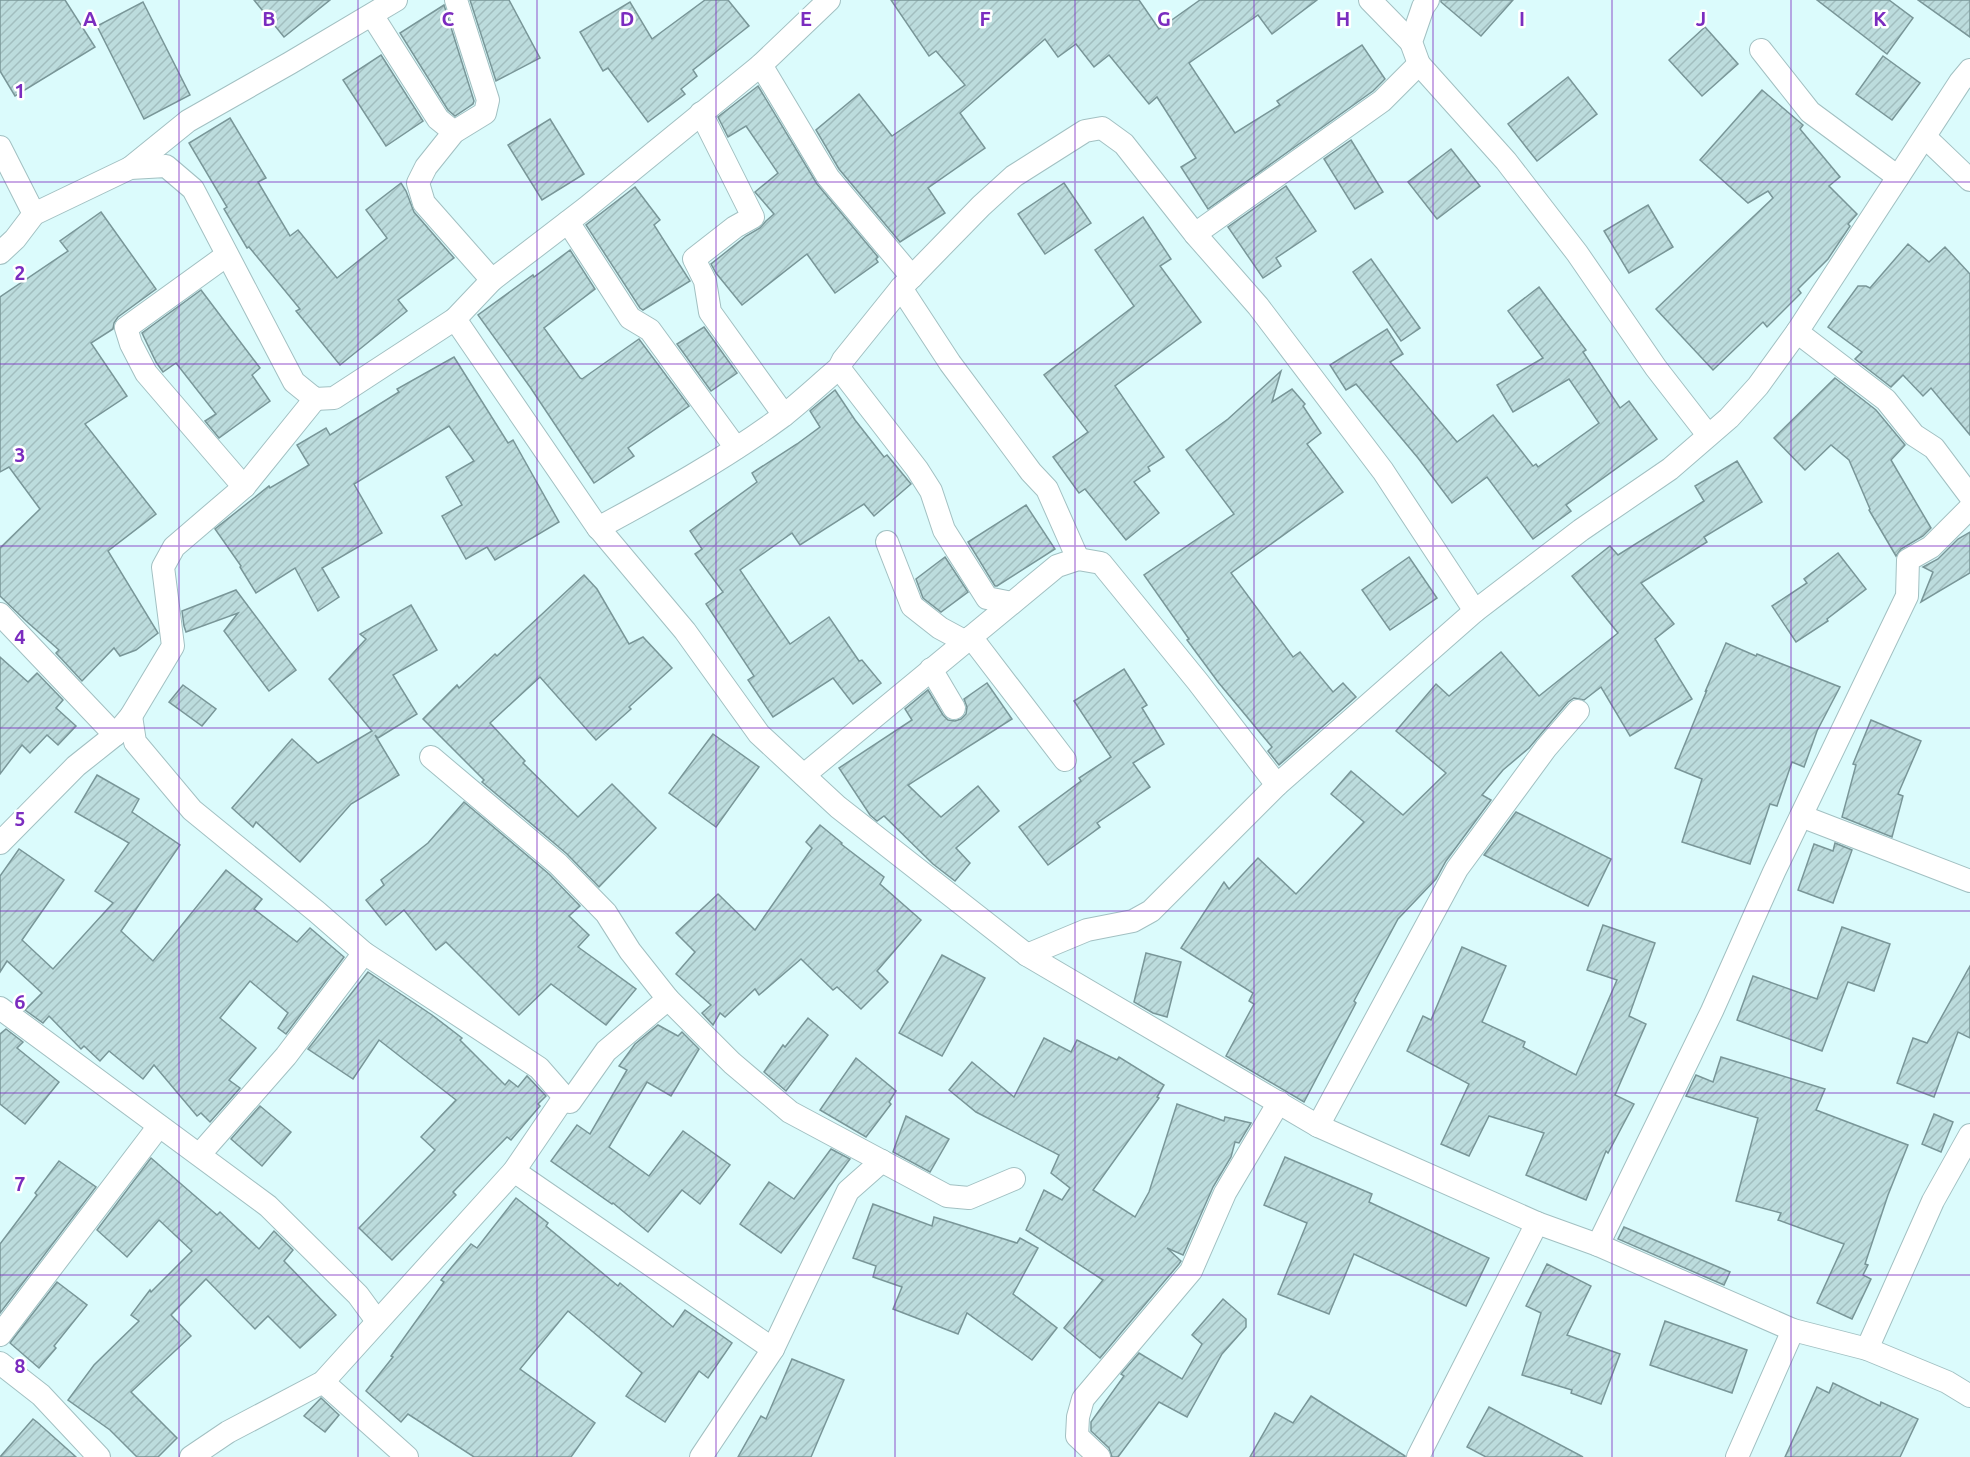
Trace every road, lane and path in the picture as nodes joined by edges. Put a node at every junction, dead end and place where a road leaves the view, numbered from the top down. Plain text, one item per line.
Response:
1 (396, 0) edge
2 (456, 0) edge
3 (829, 0) edge
4 (1370, 0) edge
5 (1428, 0) edge
6 (372, 15) junction
7 (1411, 42) junction
8 (1761, 50) dead end
9 (1419, 64) junction
10 (761, 65) junction
11 (1970, 70) edge
12 (701, 113) junction
13 (454, 132) junction
14 (1925, 137) junction
15 (0, 147) edge
16 (130, 168) junction
17 (1898, 177) junction
18 (1970, 180) edge
19 (34, 214) junction
20 (568, 222) junction
21 (1195, 234) junction
22 (0, 252) edge
23 (227, 255) junction
24 (492, 280) junction
25 (907, 283) junction
26 (455, 319) junction
27 (1797, 332) junction
28 (839, 368) junction
29 (315, 399) junction
30 (784, 415) junction
31 (1708, 435) junction
32 (736, 448) junction
33 (244, 487) junction
34 (1970, 496) edge
35 (1970, 508) edge
36 (598, 528) junction
37 (887, 542) dead end
38 (1078, 559) junction
39 (1011, 603) junction
40 (1475, 611) junction
41 (0, 614) edge
42 (968, 639) junction
43 (932, 669) junction
44 (954, 708) dead end
45 (1578, 711) dead end
46 (131, 716) junction
47 (115, 735) junction
48 (431, 757) dead end
49 (1065, 760) dead end
50 (804, 775) junction
51 (1277, 785) junction
52 (1801, 816) junction
53 (0, 843) edge
54 (1970, 881) edge
55 (364, 953) junction
56 (1027, 955) junction
57 (668, 999) junction
58 (0, 1008) edge
59 (562, 1099) junction
60 (1279, 1102) junction
61 (159, 1126) junction
62 (1318, 1126) junction
63 (1970, 1135) edge
64 (200, 1154) junction
65 (882, 1161) junction
66 (514, 1171) junction
67 (1014, 1179) dead end
68 (1537, 1223) junction
69 (1598, 1245) junction
70 (377, 1321) junction
71 (1793, 1330) junction
72 (0, 1335) edge
73 (773, 1349) junction
74 (1867, 1349) junction
75 (0, 1363) edge
76 (323, 1382) junction
77 (1970, 1396) edge
78 (99, 1457) edge
79 (191, 1457) edge
80 (407, 1457) edge
81 (700, 1457) edge
82 (1099, 1457) edge
83 (1418, 1457) edge
84 (1737, 1457) edge

1 - 6 street
2 - 13 street
3 - 10 street
4 - 7 street
5 - 7 street
6 - 13 street
6 - 16 street
7 - 9 street
8 - 17 street
9 - 21 street
9 - 31 street
10 - 12 street
10 - 25 street
11 - 14 street
12 - 20 street
12 - 30 street
13 - 24 street
14 - 17 street
14 - 18 street
15 - 19 street
16 - 19 street
16 - 23 street
17 - 27 street
19 - 22 street
20 - 24 street
20 - 32 street
21 - 25 street
21 - 40 street
23 - 29 street
23 - 33 street
24 - 26 street
25 - 28 street
25 - 38 street
26 - 29 street
26 - 36 street
27 - 31 street
27 - 34 street
28 - 30 street
28 - 39 street
29 - 33 street
30 - 32 street
31 - 40 street
32 - 36 street
33 - 46 street
35 - 52 street
36 - 50 street
37 - 42 street
38 - 39 street
38 - 51 street
39 - 42 street
40 - 51 street
41 - 47 street
42 - 43 street
42 - 49 street
43 - 44 street
43 - 50 street
45 - 62 street
46 - 47 street
46 - 55 street
47 - 53 street
48 - 57 street
50 - 56 street
51 - 56 street
52 - 54 street
52 - 69 street
55 - 59 street
55 - 64 street
56 - 60 street
57 - 59 street
57 - 65 street
58 - 61 street
59 - 66 street
60 - 62 street
60 - 82 street
61 - 64 street
61 - 72 street
62 - 68 street
63 - 74 street
64 - 70 street
65 - 67 street
65 - 73 street
66 - 70 street
66 - 73 street
68 - 69 street
68 - 83 street
69 - 71 street
70 - 76 street
71 - 74 street
71 - 84 street
73 - 81 street
74 - 77 street
75 - 78 street
76 - 79 street
76 - 80 street

